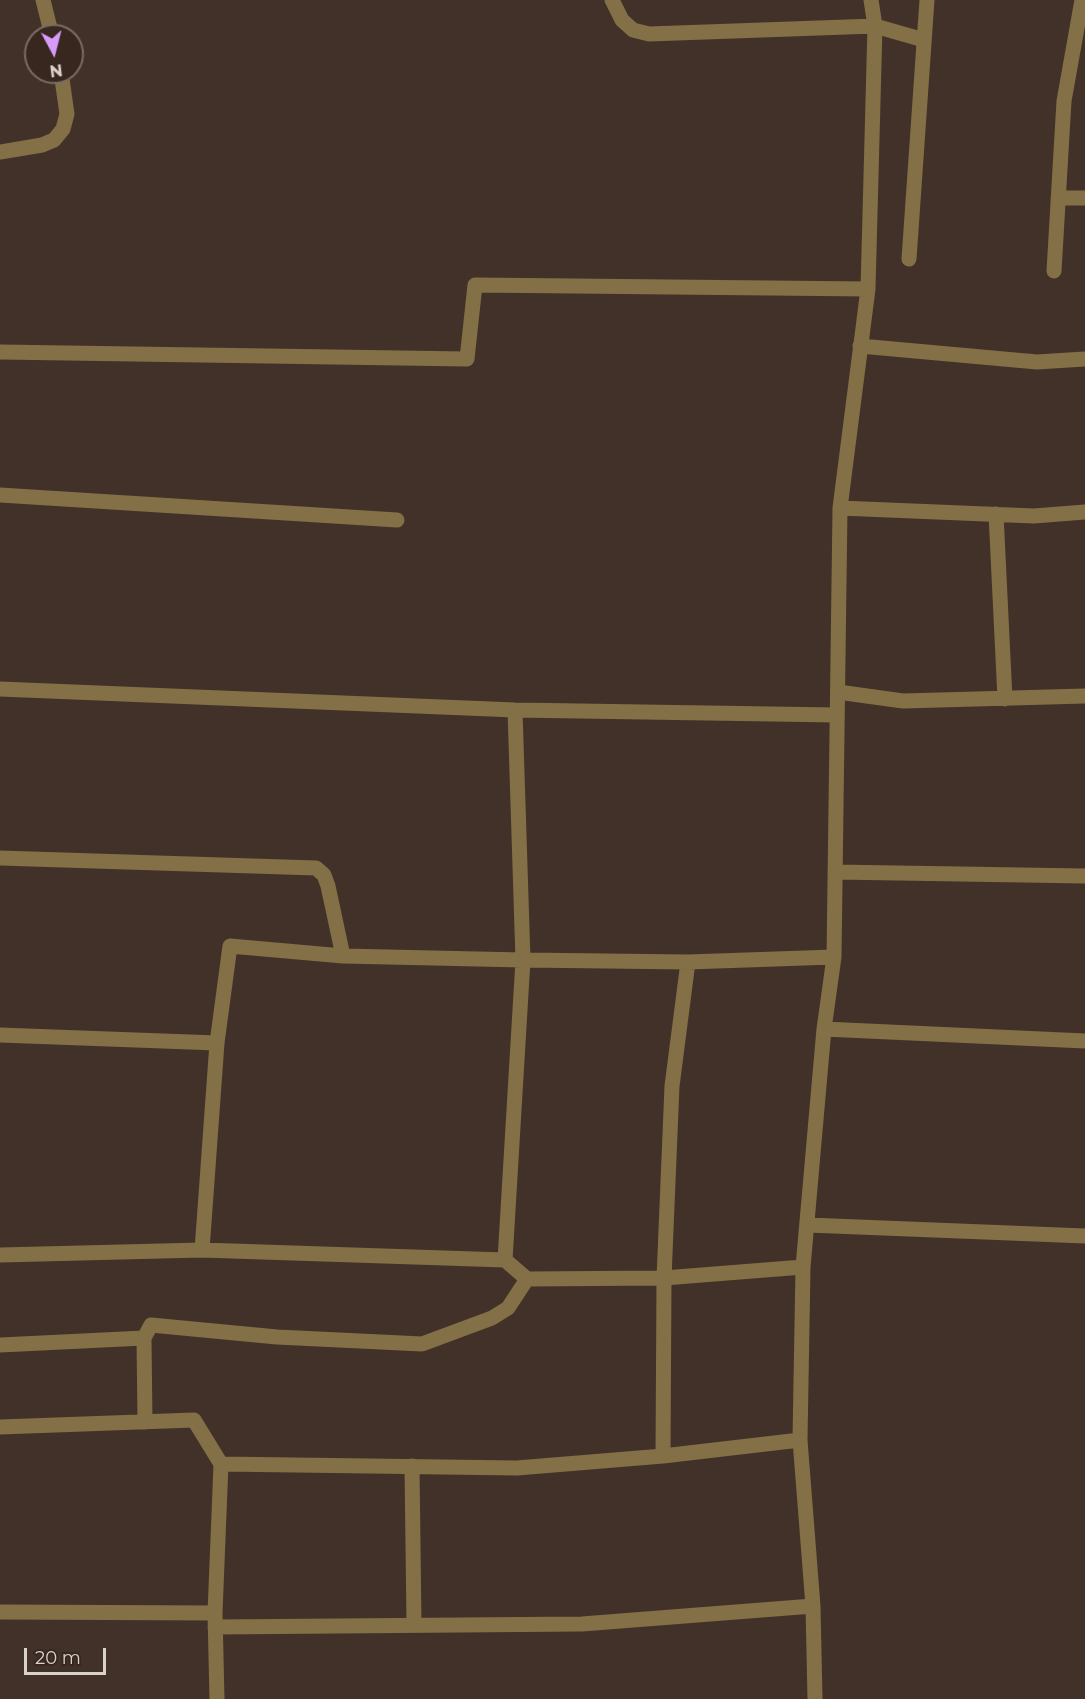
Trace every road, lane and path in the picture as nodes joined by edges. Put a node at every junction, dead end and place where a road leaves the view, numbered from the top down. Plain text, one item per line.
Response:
1 (43, 0) edge
2 (612, 0) edge
3 (871, 0) edge
4 (927, 0) edge
5 (1082, 0) edge
6 (49, 24) edge
7 (875, 26) junction
8 (924, 40) junction
9 (63, 84) edge
10 (0, 152) edge
11 (1058, 198) junction
12 (1085, 198) edge
13 (909, 259) dead end
14 (1054, 271) dead end
15 (868, 289) junction
16 (860, 346) junction
17 (0, 352) edge
18 (1085, 359) edge
19 (0, 495) edge
20 (840, 508) junction
21 (1085, 512) edge
22 (996, 514) junction
23 (397, 520) dead end
24 (0, 689) edge
25 (838, 692) junction
26 (1085, 696) edge
27 (1005, 699) junction
28 (516, 710) junction
29 (836, 715) junction
30 (0, 858) edge
31 (835, 872) junction
32 (1085, 876) edge
33 (343, 956) junction
34 (834, 957) junction
35 (523, 960) junction
36 (688, 962) junction
37 (824, 1029) junction
38 (0, 1035) edge
39 (1085, 1041) edge
40 (217, 1043) junction
41 (808, 1225) junction
42 (1085, 1236) edge
43 (202, 1250) junction
44 (0, 1255) edge
45 (505, 1260) junction
46 (803, 1268) junction
47 (664, 1278) junction
48 (527, 1279) junction
49 (144, 1338) junction
50 (0, 1345) edge
51 (145, 1422) junction
52 (0, 1427) edge
53 (800, 1440) junction
54 (663, 1456) junction
55 (220, 1464) junction
56 (412, 1466) junction
57 (813, 1606) junction
58 (0, 1612) edge
59 (215, 1620) junction
60 (414, 1624) junction
61 (217, 1699) edge
62 (815, 1699) edge

1 - 6 street
2 - 7 street
3 - 7 street
4 - 8 street
5 - 11 street
7 - 8 street
7 - 15 street
8 - 13 street
9 - 10 street
11 - 12 street
11 - 14 street
15 - 16 street
15 - 17 street
16 - 18 street
16 - 20 street
19 - 23 street
20 - 22 street
20 - 25 street
21 - 22 street
22 - 27 street
24 - 28 street
25 - 27 street
25 - 29 street
26 - 27 street
28 - 29 street
28 - 35 street
29 - 31 street
30 - 33 street
31 - 32 street
31 - 34 street
33 - 35 street
33 - 40 street
34 - 36 street
34 - 37 street
35 - 36 street
35 - 45 street
36 - 47 street
37 - 39 street
37 - 41 street
38 - 40 street
40 - 43 street
41 - 42 street
41 - 46 street
43 - 44 street
43 - 45 street
45 - 48 street
46 - 47 street
46 - 53 street
47 - 48 street
47 - 54 street
48 - 49 street
49 - 50 street
49 - 51 street
51 - 52 street
51 - 55 street
53 - 54 street
53 - 57 street
54 - 56 street
55 - 56 street
55 - 59 street
56 - 60 street
57 - 60 street
57 - 62 street
58 - 59 street
59 - 60 street
59 - 61 street

